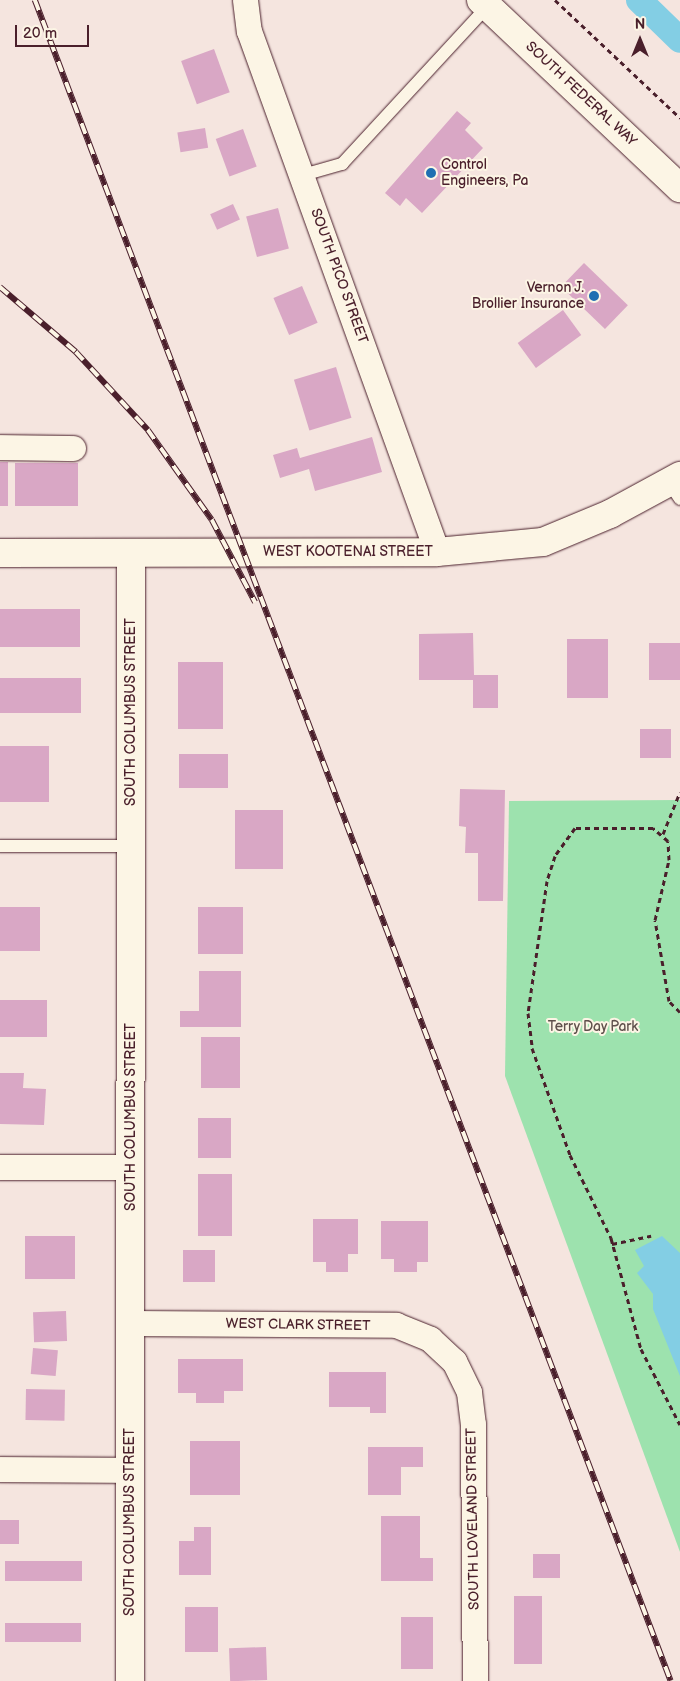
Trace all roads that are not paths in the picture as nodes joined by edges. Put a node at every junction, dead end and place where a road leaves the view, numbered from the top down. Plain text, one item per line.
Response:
1 (245, 0) edge
2 (484, 3) edge
3 (303, 176) junction
4 (680, 188) edge
5 (0, 447) edge
6 (72, 448) dead end
7 (677, 486) edge
8 (436, 552) junction
9 (0, 553) edge
10 (131, 553) junction
11 (0, 846) edge
12 (131, 846) junction
13 (0, 1167) edge
14 (130, 1167) junction
15 (130, 1323) junction
16 (454, 1361) joint
17 (0, 1469) edge
18 (130, 1470) junction
19 (130, 1681) edge
20 (475, 1681) edge

1 - 3 street, SOUTH PICO STREET
2 - 3 lane
2 - 4 street, SOUTH FEDERAL WAY
3 - 8 street, SOUTH PICO STREET
5 - 6 street
7 - 8 street, WEST KOOTENAI STREET
8 - 10 street, WEST KOOTENAI STREET
9 - 10 street, WEST KOOTENAI STREET
10 - 12 street, SOUTH COLUMBUS STREET
11 - 12 lane
12 - 14 street, SOUTH COLUMBUS STREET
13 - 14 street
14 - 15 street, SOUTH COLUMBUS STREET
15 - 16 street, WEST CLARK STREET
15 - 18 street, SOUTH COLUMBUS STREET
16 - 20 street, SOUTH LOVELAND STREET
17 - 18 street
18 - 19 street, SOUTH COLUMBUS STREET

